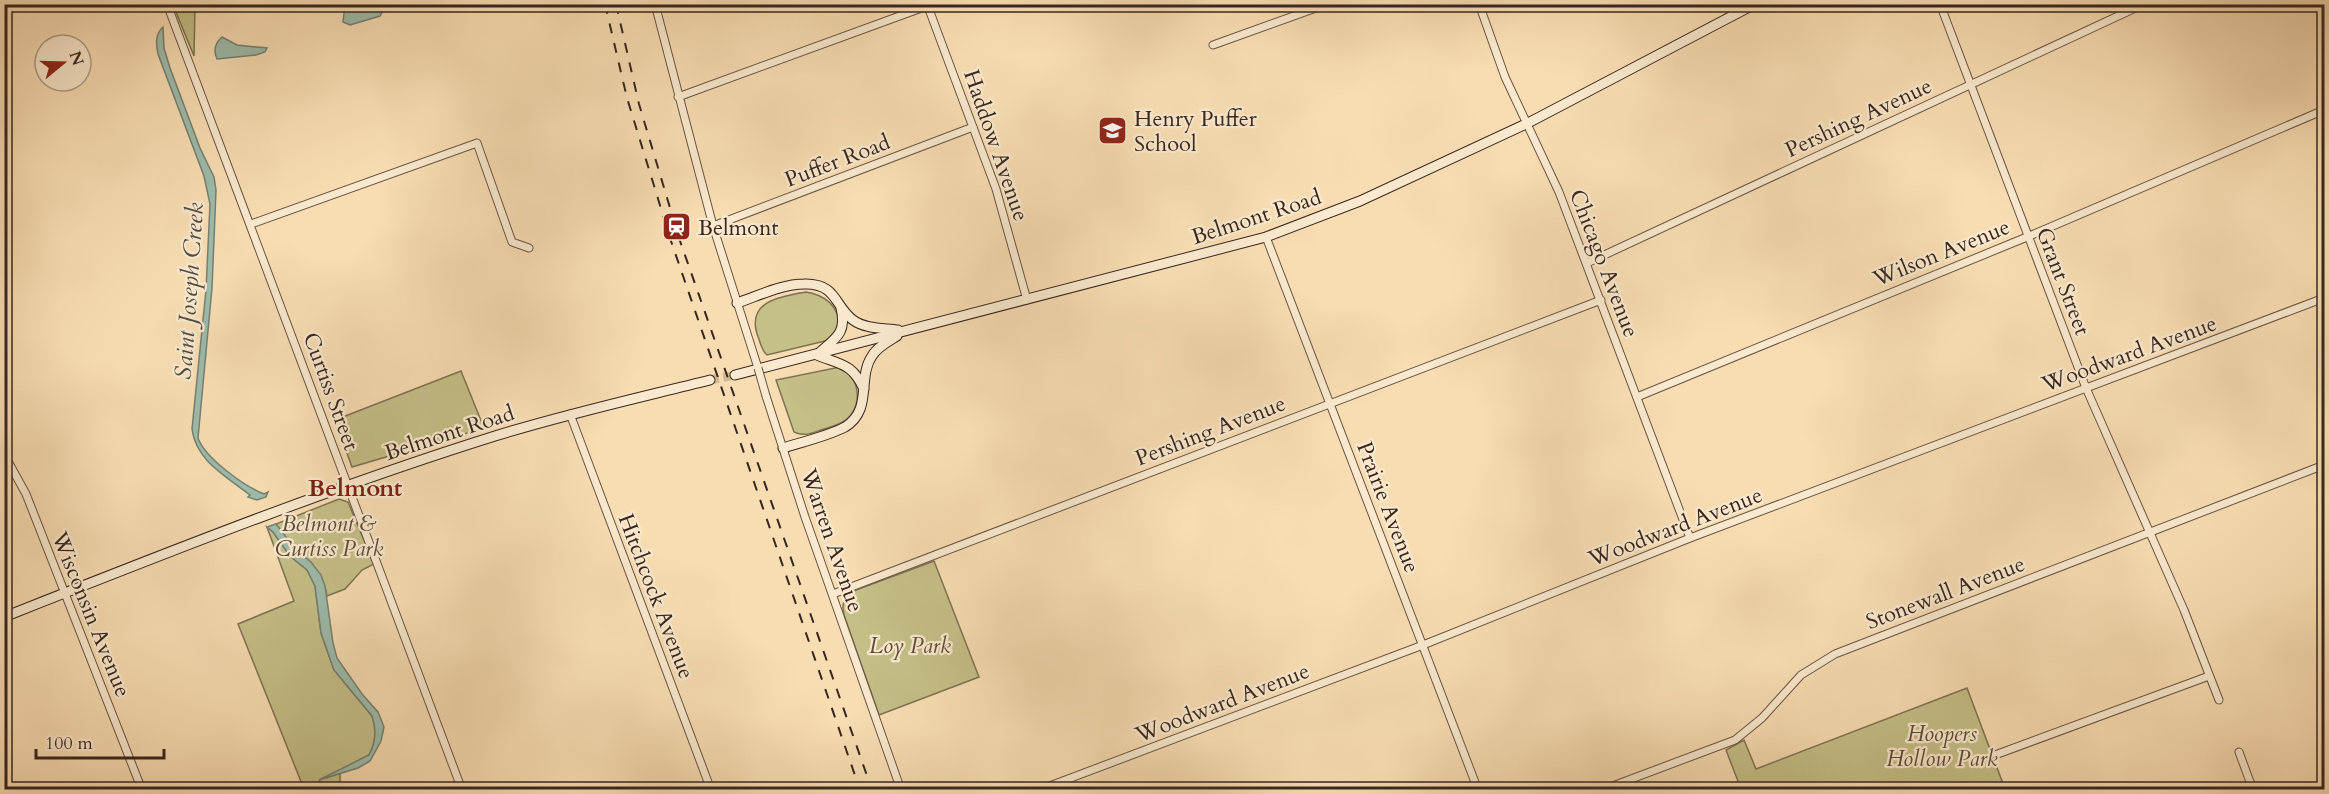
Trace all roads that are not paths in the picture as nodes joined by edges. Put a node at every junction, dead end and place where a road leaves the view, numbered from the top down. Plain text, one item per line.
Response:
1 (167, 4) edge
2 (656, 4) edge
3 (1327, 4) edge
4 (1479, 4) edge
5 (1755, 4) edge
6 (1940, 4) edge
7 (2144, 4) edge
8 (927, 5) edge
9 (1213, 45) dead end
10 (1971, 84) junction
11 (678, 97) junction
12 (2325, 110) edge
13 (1528, 123) junction
14 (973, 127) junction
15 (251, 225) junction
16 (713, 226) junction
17 (1266, 237) junction
18 (2027, 237) junction
19 (529, 248) dead end
20 (1587, 263) junction
21 (2325, 298) edge
22 (1027, 300) junction
23 (1601, 300) junction
24 (737, 303) junction
25 (840, 303) junction
26 (904, 331) junction
27 (817, 355) junction
28 (735, 375) tunnel mouth
29 (710, 380) tunnel mouth
30 (2086, 388) junction
31 (864, 389) junction
32 (1636, 397) junction
33 (1329, 403) junction
34 (570, 414) junction
35 (783, 448) junction
36 (4, 454) edge
37 (2325, 465) edge
38 (348, 486) junction
39 (2150, 533) junction
40 (1690, 538) junction
41 (65, 593) junction
42 (833, 594) junction
43 (4, 617) edge
44 (1423, 645) junction
45 (2209, 676) junction
46 (2219, 700) dead end
47 (2239, 752) dead end
48 (1995, 755) dead end
49 (142, 789) edge
50 (462, 789) edge
51 (711, 789) edge
52 (901, 789) edge
53 (1039, 789) edge
54 (1478, 789) edge
55 (1602, 789) edge
56 (2253, 789) edge

1 - 15 street, Curtiss Street
2 - 11 street, Warren Avenue
3 - 9 street
4 - 13 street, Chicago Avenue
5 - 13 main road, Belmont Road
6 - 10 street, Grant Street
7 - 10 street, Pershing Avenue
8 - 11 street
8 - 14 street, Haddow Avenue
10 - 18 street, Grant Street
10 - 20 street, Pershing Avenue
11 - 16 street, Warren Avenue
12 - 18 street, Wilson Avenue
13 - 17 main road, Belmont Road
13 - 20 street, Chicago Avenue
14 - 16 street, Puffer Road
14 - 22 street, Haddow Avenue
15 - 19 street
15 - 38 street, Curtiss Street
16 - 24 street, Warren Avenue
17 - 22 main road, Belmont Road
17 - 33 street, Prairie Avenue
18 - 30 street, Grant Street
18 - 32 street, Wilson Avenue
20 - 23 street, Chicago Avenue
21 - 30 street, Woodward Avenue
22 - 26 main road, Belmont Road
23 - 32 street, Chicago Avenue
23 - 33 street, Pershing Avenue
24 - 25 main road
24 - 35 street, Warren Avenue, bridge
25 - 26 main road
25 - 27 main road
26 - 27 main road, Belmont Road
26 - 31 main road
27 - 28 main road, Belmont Road
27 - 31 main road
29 - 34 main road, Belmont Road
30 - 39 street, Grant Street
30 - 40 street, Woodward Avenue
31 - 35 main road
32 - 40 street, Chicago Avenue
33 - 42 street, Pershing Avenue
33 - 44 street, Prairie Avenue
34 - 38 main road, Belmont Road
34 - 51 street, Hitchcock Avenue
35 - 42 street, Warren Avenue
36 - 41 street, Wisconsin Avenue
37 - 39 street, Stonewall Avenue
38 - 41 main road, Belmont Road
38 - 50 street, Curtiss Street
39 - 45 street, Grant Street
39 - 55 street, Stonewall Avenue
40 - 44 street, Woodward Avenue
41 - 43 main road, Belmont Road
41 - 49 street, Wisconsin Avenue
42 - 52 street, Warren Avenue
44 - 53 street, Woodward Avenue
44 - 54 street, Prairie Avenue
45 - 46 street, Grant Street
45 - 48 street
47 - 56 street

